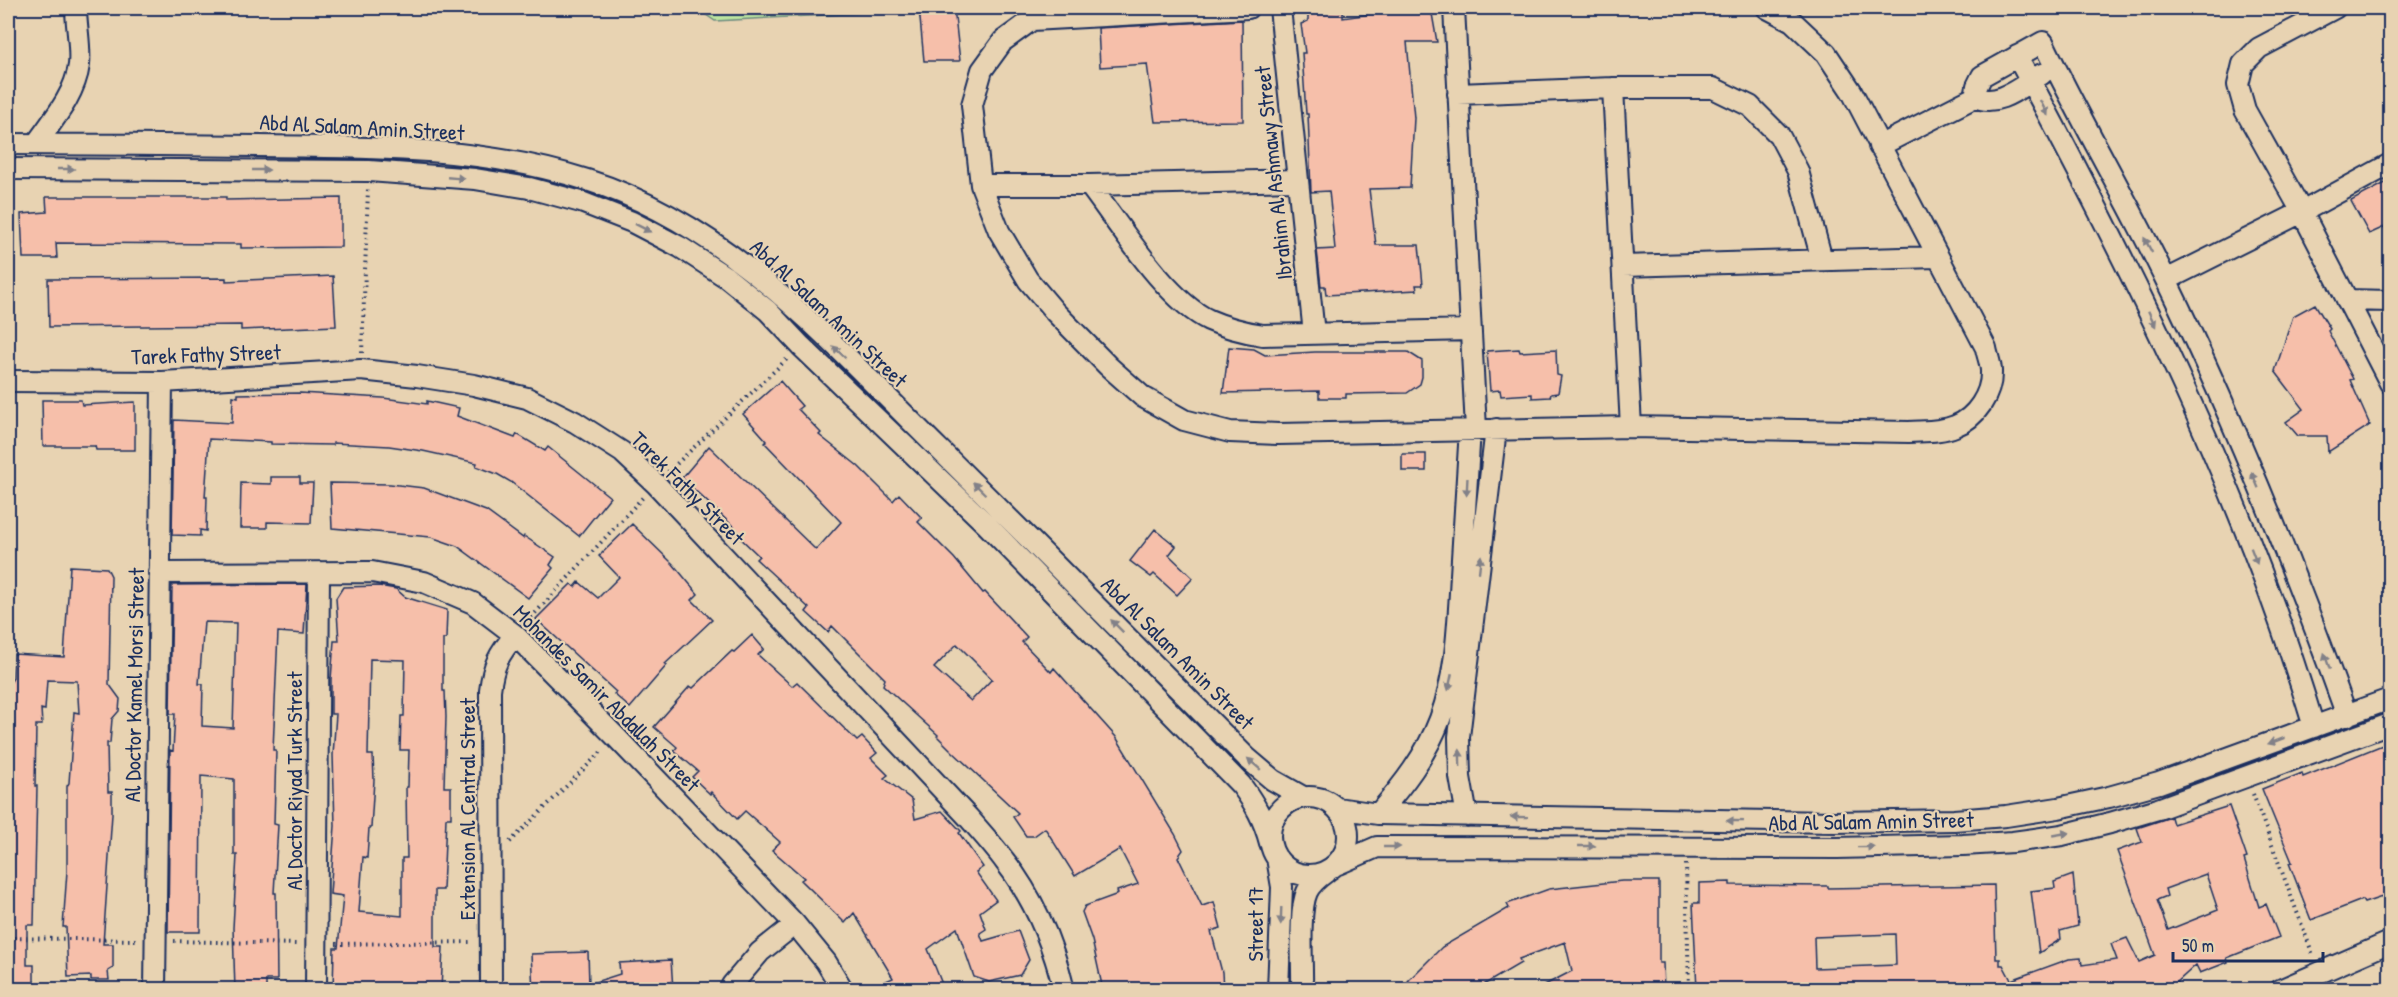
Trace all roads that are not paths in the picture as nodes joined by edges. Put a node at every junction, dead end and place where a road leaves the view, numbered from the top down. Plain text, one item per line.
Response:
1 (76, 8) edge
2 (1248, 8) edge
3 (1280, 8) edge
4 (1454, 8) edge
5 (1767, 8) edge
6 (2335, 8) edge
7 (2017, 56) junction
8 (2055, 67) junction
9 (2031, 81) junction
10 (1613, 88) junction
11 (1458, 94) junction
12 (1975, 97) junction
13 (8, 144) edge
14 (36, 144) junction
15 (1879, 146) junction
16 (2391, 164) edge
17 (8, 169) edge
18 (1298, 180) junction
19 (981, 185) junction
20 (1089, 185) junction
21 (2301, 212) junction
22 (1937, 257) junction
23 (1822, 260) junction
24 (1623, 266) junction
25 (2166, 280) junction
26 (2348, 300) junction
27 (2391, 301) edge
28 (1470, 330) junction
29 (1314, 333) junction
30 (8, 381) edge
31 (162, 382) junction
32 (2391, 383) edge
33 (1631, 426) junction
34 (1473, 429) junction
35 (1496, 429) junction
36 (1000, 509) junction
37 (986, 524) junction
38 (159, 573) junction
39 (319, 573) junction
40 (515, 635) junction
41 (1463, 647) junction
42 (2391, 699) edge
43 (2347, 716) junction
44 (2391, 724) edge
45 (2314, 727) junction
46 (1303, 797) junction
47 (1337, 808) junction
48 (1378, 814) junction
49 (1467, 816) junction
50 (1782, 821) junction
51 (1836, 822) junction
52 (1783, 847) junction
53 (1837, 848) junction
54 (1274, 850) junction
55 (1333, 867) junction
56 (795, 924) junction
57 (2391, 942) edge
58 (155, 990) edge
59 (316, 990) edge
60 (491, 990) edge
61 (731, 990) edge
62 (843, 990) edge
63 (1064, 990) edge
64 (1278, 990) edge
65 (1302, 990) edge
66 (2280, 990) edge

1 - 14 street
2 - 19 street
3 - 18 street, Ibrahim Al Ashmawy Street
4 - 11 street
5 - 15 street
6 - 21 street
7 - 8 street
7 - 9 street
7 - 12 street
8 - 9 street
25 -> 8 street
9 - 12 street
9 -> 45 street
10 - 11 street
10 - 23 street
10 - 24 street
11 - 28 street
12 - 15 street
13 - 14 street, Abd Al Salam Amin Street
36 -> 14 street, Abd Al Salam Amin Street
15 - 22 street
16 - 21 street
17 -> 37 street, Abd Al Salam Amin Street
18 - 20 street
18 - 29 street, Ibrahim Al Ashmawy Street
19 - 20 street
19 - 34 street
20 - 29 street
21 - 25 street
21 - 26 street
22 - 23 street
22 - 33 street
23 - 24 street
24 - 33 street
43 -> 25 street
26 - 27 street
26 - 32 street
28 - 29 street
28 - 34 street
30 - 31 street, Tarek Fathy Street
31 - 38 street, Al Doctor Kamel Morsi Street
31 - 63 street, Tarek Fathy Street
33 - 35 street
34 - 35 street
34 -> 41 street
41 -> 35 street
36 - 37 street
46 -> 36 street, Abd Al Salam Amin Street
37 - 54 street, Abd Al Salam Amin Street
38 - 39 street, Mohandes Samir Abdallah Street
38 - 58 street, Al Doctor Kamel Morsi Street
39 - 40 street, Mohandes Samir Abdallah Street
39 - 59 street, Al Doctor Riyad Turk Street
40 - 56 street, Mohandes Samir Abdallah Street
40 - 60 street, Extension Al Central Street
41 -> 48 street
49 -> 41 street
42 - 43 street, Abd Al Salam Amin Street
43 - 45 street, Abd Al Salam Amin Street
53 -> 44 street, Abd Al Salam Amin Street
45 -> 51 street, Abd Al Salam Amin Street
46 - 47 street
46 - 54 street
47 - 48 street, Abd Al Salam Amin Street
47 - 55 street
48 - 49 street, Abd Al Salam Amin Street
50 -> 49 street, Abd Al Salam Amin Street
50 - 51 street, Abd Al Salam Amin Street
50 - 52 street
51 - 53 street
52 - 53 street, Abd Al Salam Amin Street
55 -> 52 street, Abd Al Salam Amin Street
54 - 55 street
54 -> 64 street, Street 17
55 - 65 street
56 - 61 street
56 - 62 street, Mohandes Samir Abdallah Street
57 - 66 street

